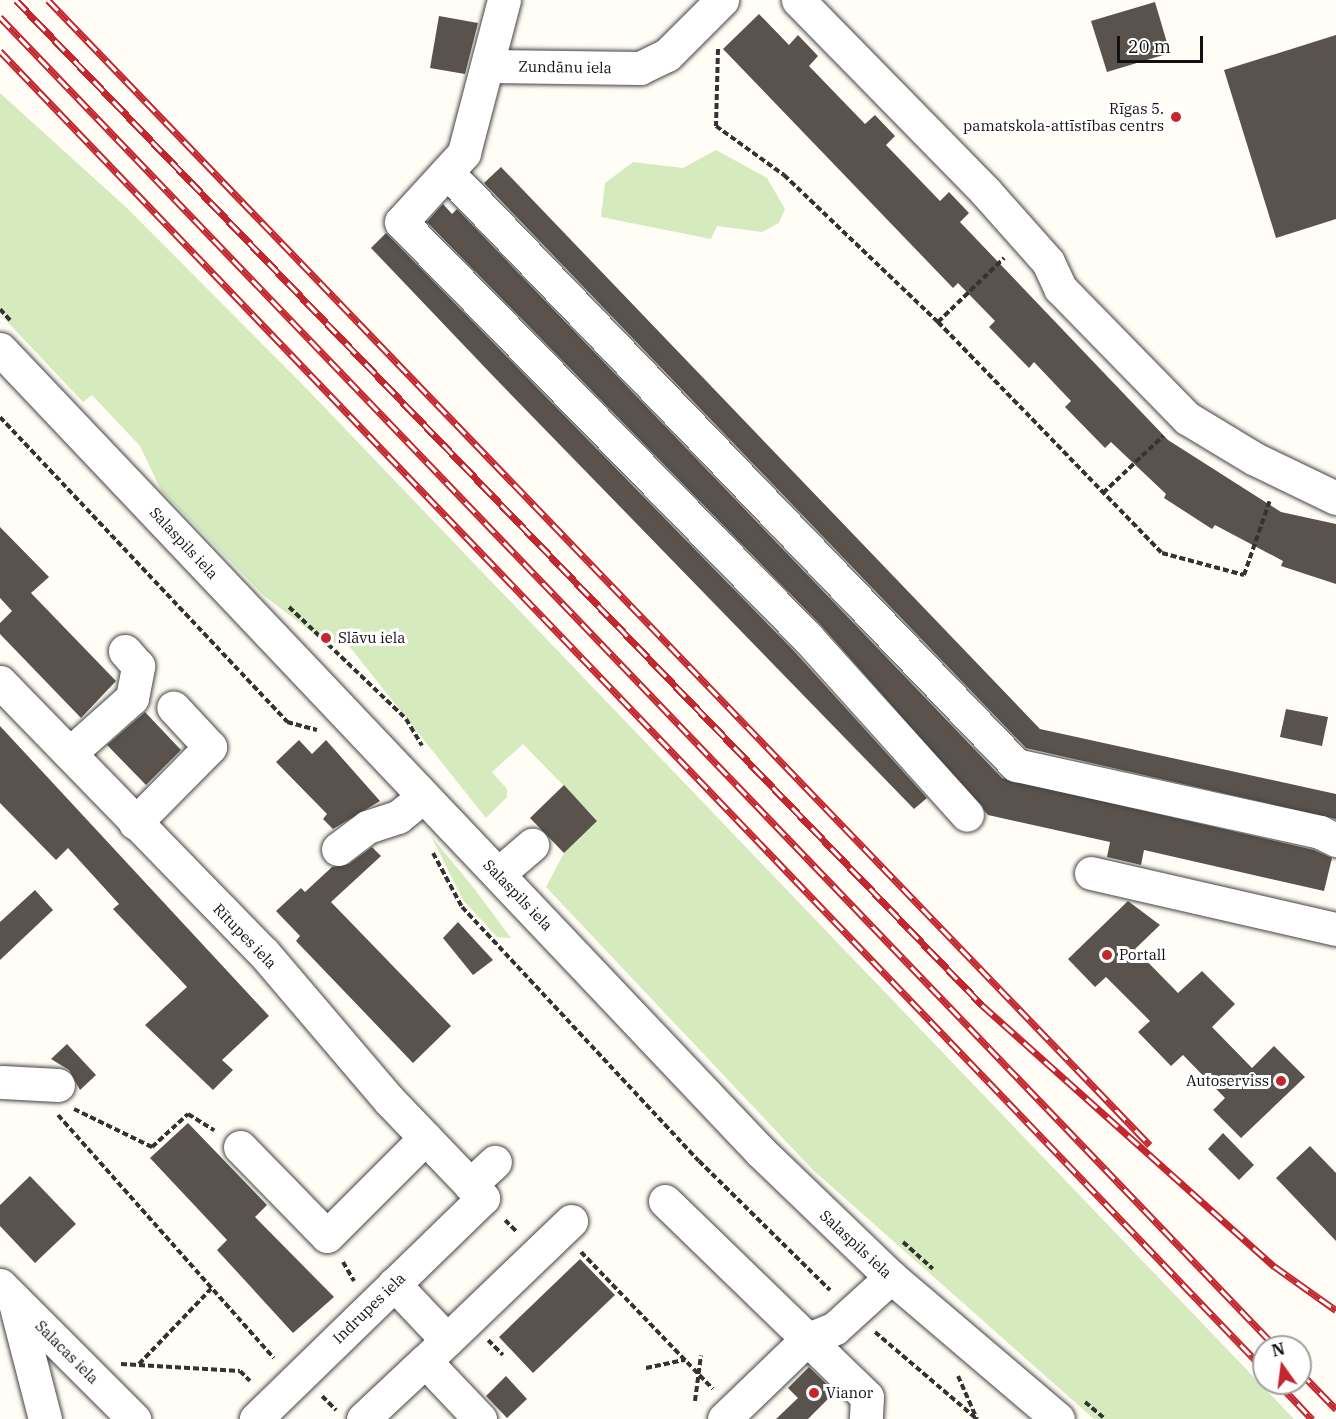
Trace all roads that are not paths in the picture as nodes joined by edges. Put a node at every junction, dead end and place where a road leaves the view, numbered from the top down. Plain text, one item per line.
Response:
1 (504, 0) edge
2 (722, 0) edge
3 (798, 0) edge
4 (490, 66) junction
5 (447, 172) junction
6 (0, 349) edge
7 (1336, 498) edge
8 (125, 651) dead end
9 (0, 682) edge
10 (173, 707) dead end
11 (70, 753) junction
12 (414, 804) junction
13 (966, 815) dead end
14 (135, 823) junction
15 (1336, 840) edge
16 (532, 845) dead end
17 (338, 849) dead end
18 (1091, 873) dead end
19 (498, 874) junction
20 (1336, 929) edge
21 (425, 1138) junction
22 (240, 1147) road end
23 (495, 1162) dead end
24 (476, 1191) junction
25 (665, 1201) dead end
26 (557, 1235) road end
27 (891, 1277) junction
28 (394, 1284) junction
29 (7, 1292) edge
30 (806, 1340) junction
31 (436, 1351) junction
32 (274, 1401) edge
33 (1069, 1409) edge
34 (729, 1414) edge
35 (474, 1417) edge
36 (45, 1419) edge
37 (134, 1419) edge
38 (363, 1419) edge
39 (866, 1419) edge

1 - 4 street
2 - 4 street, Zundānu iela
3 - 7 street
4 - 5 street
5 - 13 street
5 - 15 street
6 - 12 street, Salaspils iela
8 - 11 street
9 - 11 street, Rītupes iela
10 - 14 street
11 - 14 street, Rītupes iela
12 - 17 street
12 - 19 street, Salaspils iela
14 - 21 street, Rītupes iela
16 - 19 street
18 - 20 street
19 - 27 street, Salaspils iela
21 - 22 street
21 - 24 street, Rītupes iela
23 - 24 street, Indrupes iela
24 - 28 street, Indrupes iela
25 - 30 street
26 - 31 street
27 - 30 street
27 - 33 street, Salaspils iela
28 - 31 street
28 - 32 street, Indrupes iela
29 - 36 street
29 - 37 street, Salacas iela
30 - 34 street
30 - 39 street
31 - 35 street
31 - 38 street

